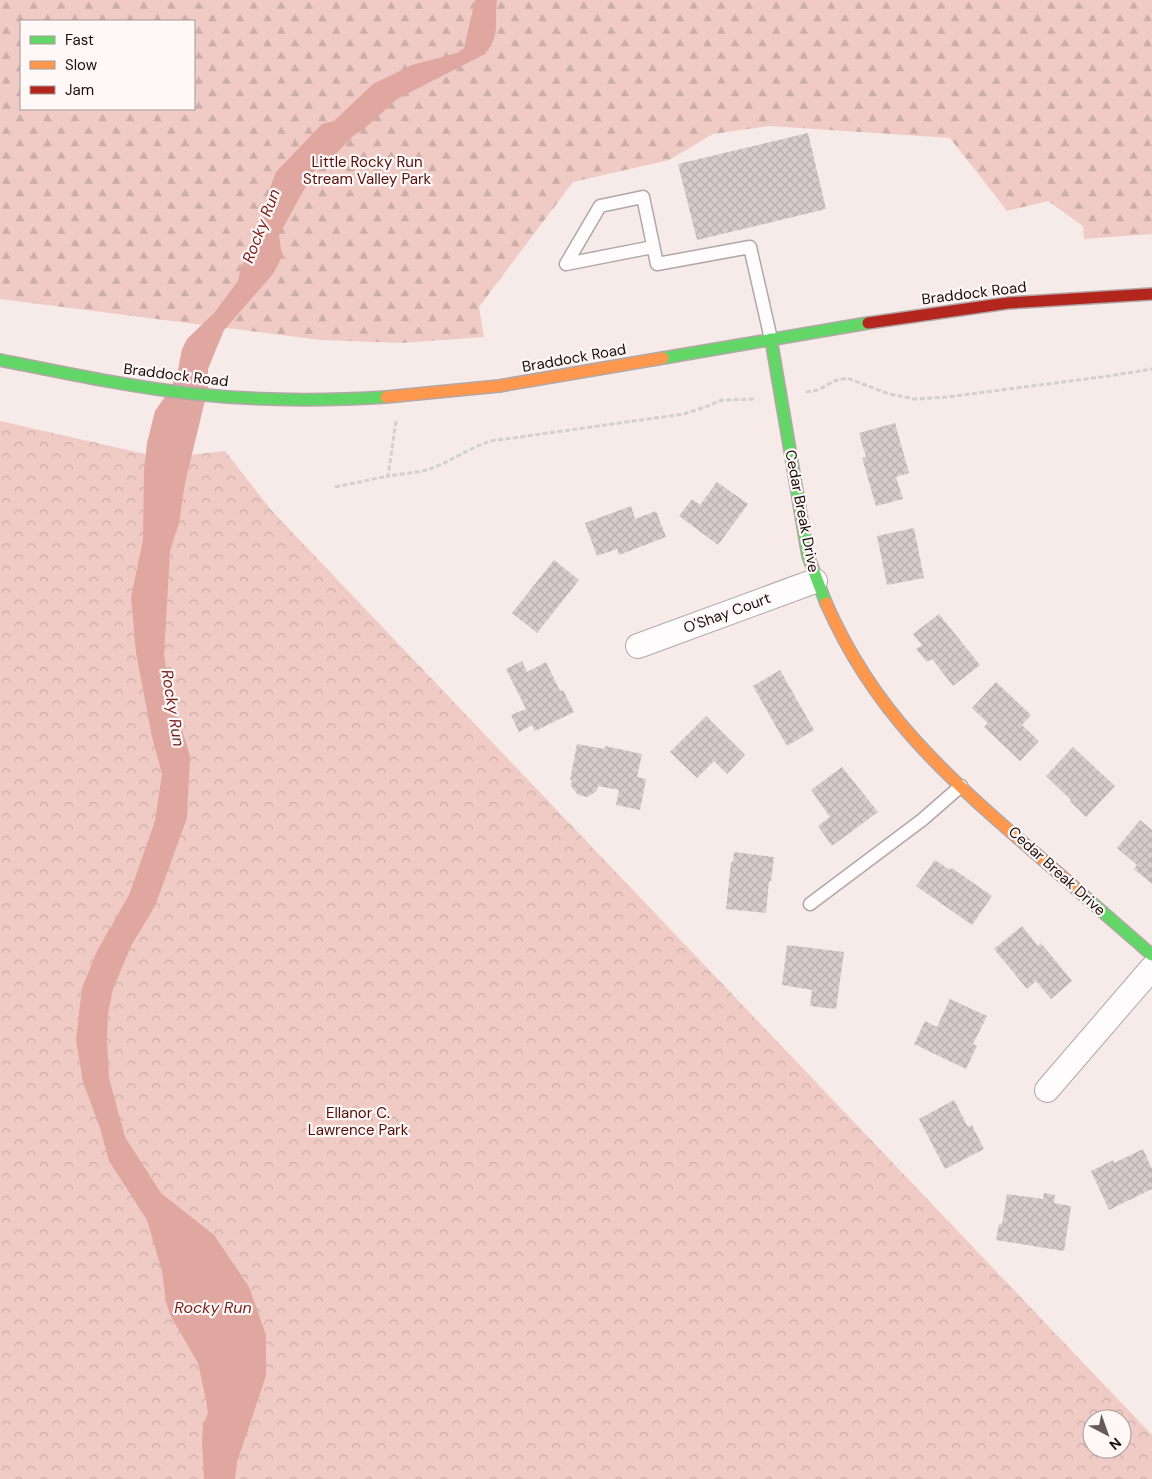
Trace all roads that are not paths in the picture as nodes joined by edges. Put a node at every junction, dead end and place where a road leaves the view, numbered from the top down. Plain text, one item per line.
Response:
1 (653, 247) junction
2 (1152, 294) edge
3 (771, 339) junction
4 (0, 360) edge
5 (815, 581) junction
6 (638, 646) dead end
7 (961, 786) junction
8 (810, 904) dead end
9 (1152, 955) edge
10 (1152, 968) edge
11 (1047, 1090) dead end

1 - 1 lane
1 - 3 lane
2 - 3 main road, Braddock Road
3 - 4 main road, Braddock Road
3 - 5 main road, Cedar Break Drive
5 - 6 street, O'Shay Court
5 - 7 main road, Cedar Break Drive
7 - 8 lane
7 - 9 main road, Cedar Break Drive
10 - 11 street

